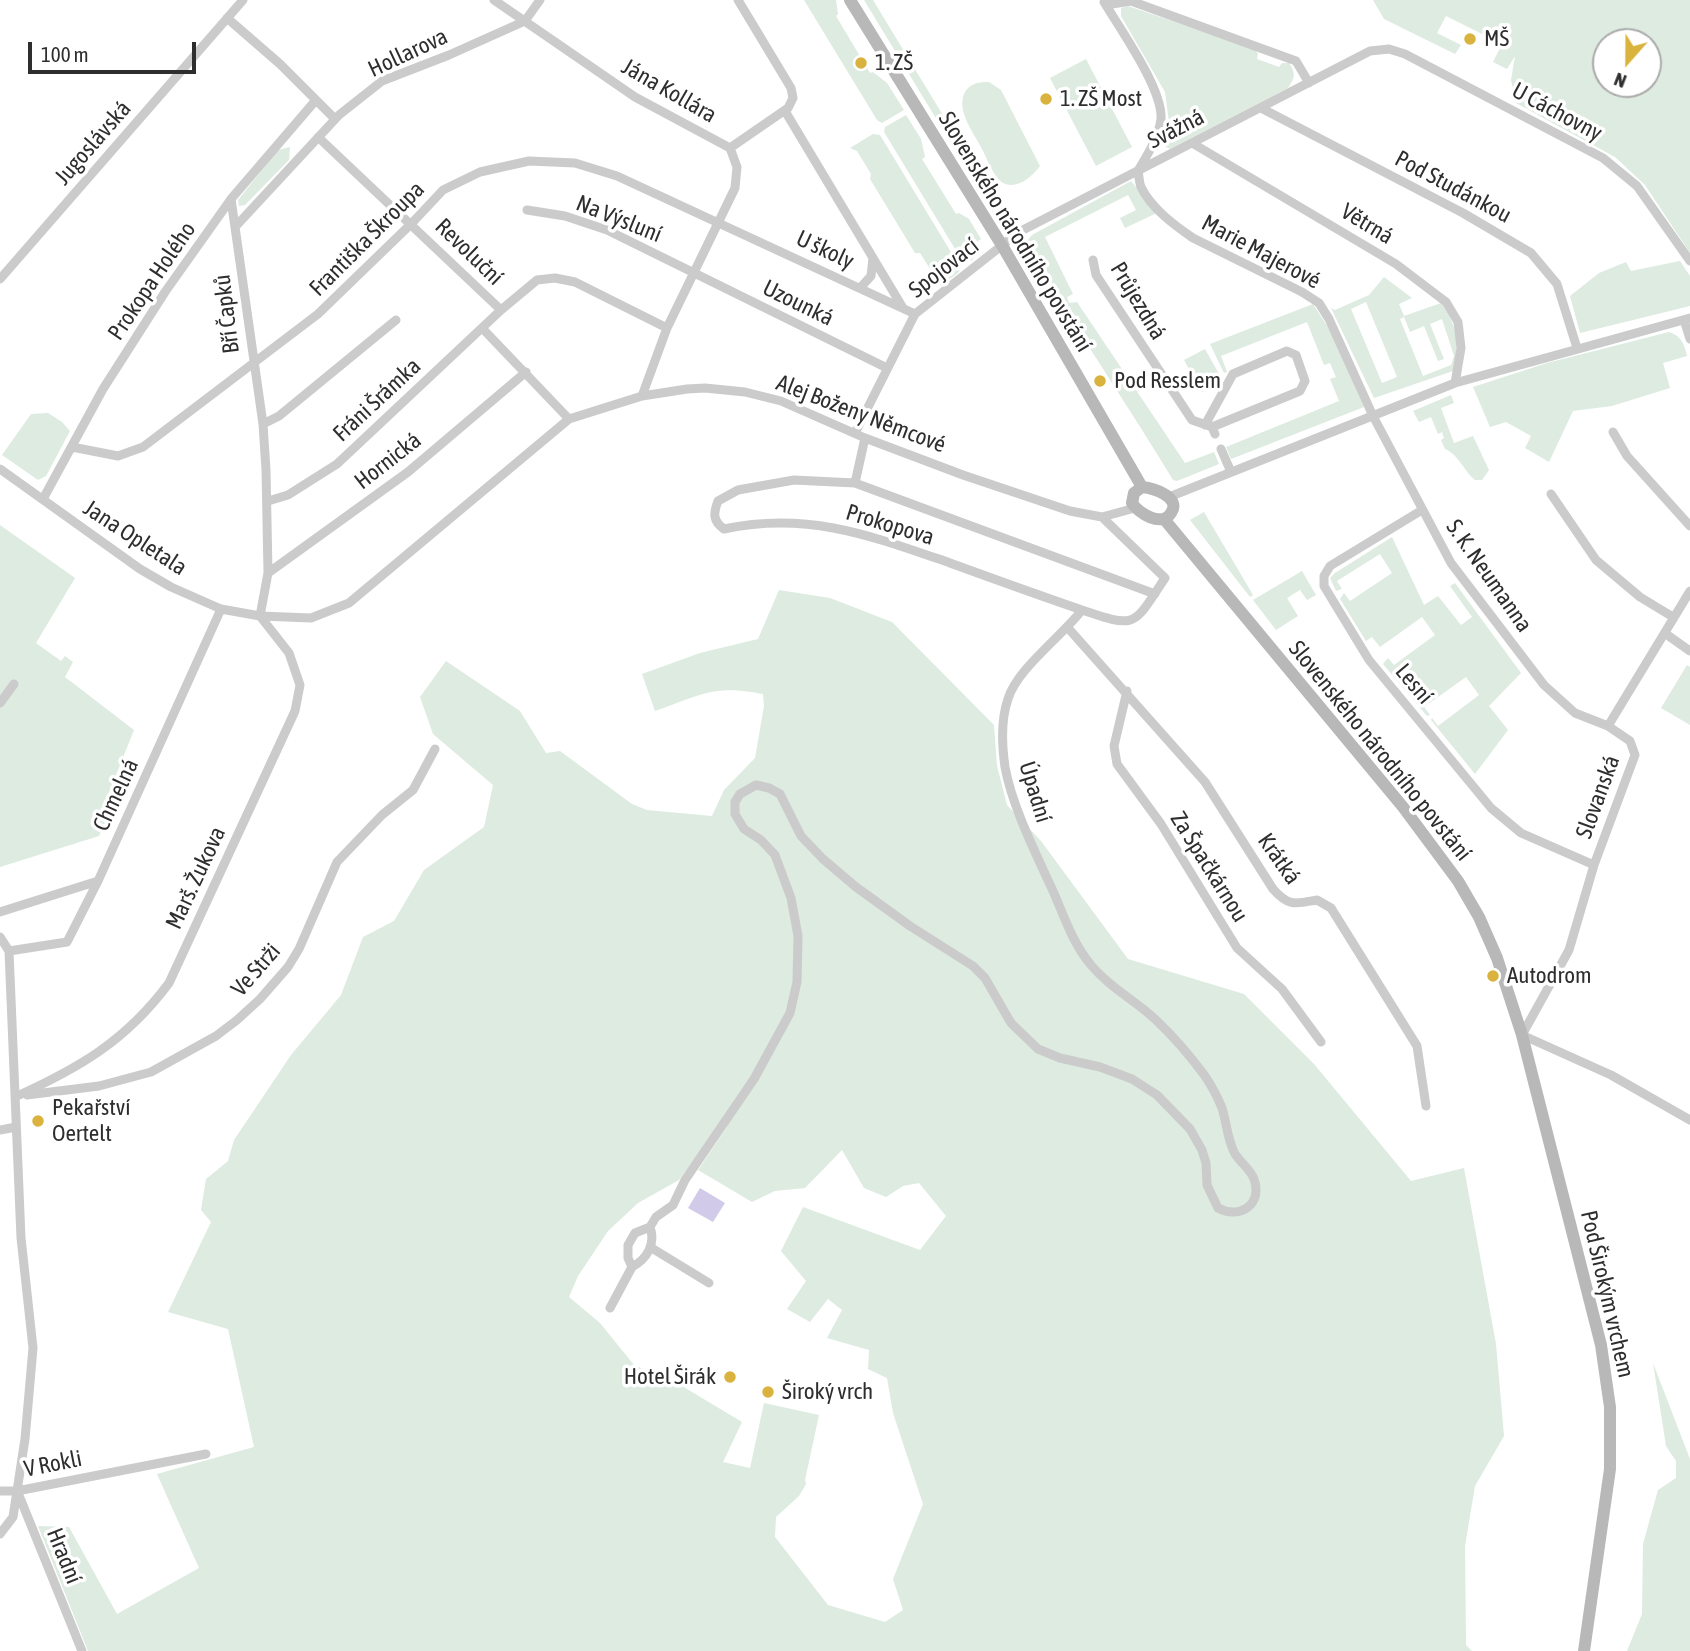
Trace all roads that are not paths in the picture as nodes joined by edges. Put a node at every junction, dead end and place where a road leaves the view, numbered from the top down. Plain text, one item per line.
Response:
1 (243, 0) edge
2 (495, 0) edge
3 (540, 0) edge
4 (738, 0) edge
5 (849, 0) edge
6 (1104, 2) edge
7 (227, 18) junction
8 (525, 20) junction
9 (1370, 51) joint
10 (1309, 83) junction
11 (316, 100) junction
12 (1261, 108) junction
13 (785, 111) junction
14 (335, 119) junction
15 (318, 137) junction
16 (1192, 143) junction
17 (730, 148) junction
18 (1138, 170) junction
19 (231, 199) junction
20 (527, 210) dead end
21 (718, 221) junction
22 (412, 223) junction
23 (236, 226) junction
24 (1003, 247) junction
25 (873, 258) junction
26 (1093, 260) dead end
27 (1690, 261) edge
28 (692, 272) junction
29 (0, 279) edge
30 (860, 288) junction
31 (904, 309) junction
32 (501, 310) junction
33 (915, 314) junction
34 (1687, 319) edge
35 (396, 320) dead end
36 (482, 328) junction
37 (667, 328) junction
38 (1690, 339) edge
39 (1577, 348) junction
40 (253, 365) junction
41 (887, 368) junction
42 (526, 372) junction
43 (1455, 383) junction
44 (642, 396) junction
45 (1373, 416) junction
46 (569, 419) junction
47 (263, 424) junction
48 (1210, 429) junction
49 (1613, 432) dead end
50 (855, 433) junction
51 (865, 438) junction
52 (72, 447) junction
53 (1221, 449) dead end
54 (0, 469) edge
55 (1231, 472) junction
56 (855, 483) junction
57 (1142, 487) junction
58 (1551, 494) dead end
59 (1169, 497) junction
60 (43, 499) junction
61 (268, 501) junction
62 (1135, 508) junction
63 (1422, 510) junction
64 (1102, 517) junction
65 (1164, 519) junction
66 (1690, 526) edge
67 (268, 573) junction
68 (1690, 591) edge
69 (1154, 594) junction
70 (221, 609) junction
71 (1082, 610) junction
72 (260, 615) junction
73 (1673, 617) junction
74 (1068, 628) junction
75 (1666, 634) junction
76 (1690, 651) edge
77 (14, 684) dead end
78 (1127, 691) junction
79 (0, 703) edge
80 (1608, 726) junction
81 (435, 749) dead end
82 (1594, 865) junction
83 (97, 881) junction
84 (0, 912) edge
85 (0, 937) edge
86 (9, 951) junction
87 (1522, 1035) junction
88 (1321, 1042) dead end
89 (15, 1097) junction
90 (1426, 1106) dead end
91 (1690, 1120) edge
92 (16, 1127) junction
93 (0, 1129) edge
94 (650, 1227) junction
95 (650, 1247) junction
96 (632, 1266) junction
97 (709, 1283) dead end
98 (610, 1308) dead end
99 (206, 1454) dead end
100 (0, 1491) edge
101 (17, 1491) junction
102 (0, 1534) edge
103 (82, 1651) edge
104 (1584, 1651) edge

1 - 7 street, Jugoslávská
2 - 8 street, Jána Kollára
3 - 8 street
4 - 13 street
5 - 24 street, Slovenského národního povstání
6 - 10 street
6 - 18 street
7 - 11 street
7 - 29 street, Jugoslávská
8 - 14 street, Hollarova
8 - 17 street, Jána Kollára
9 - 10 street, Svážná
9 - 27 street, U Cáchovny
10 - 12 street, Svážná
11 - 14 street
11 - 19 street, Prokopa Holého
12 - 16 street, Svážná
12 - 39 street, Pod Studánkou
13 - 17 street
13 - 25 street
14 - 15 street, Hollarova
15 - 22 street, Revoluční
15 - 23 street
16 - 18 street, Svážná
16 - 43 street, Větrná
17 - 21 street, Jána Kollára
18 - 24 street, Svážná
18 - 45 street, Marie Majerové
19 - 23 street, Bří Čapků
19 - 52 street, Prokopa Holého
20 - 28 street, Na Výsluní
21 - 22 street, Františka Škroupa
21 - 28 street, Jána Kollára
21 - 30 street, U školy
22 - 32 street, Revoluční
22 - 40 street, Františka Škroupa
23 - 40 street, Bří Čapků
24 - 33 street, Spojovací
24 - 57 street, Slovenského národního povstání
25 - 30 street
25 - 31 street
26 - 48 street, Průjezdná
28 - 37 street, Jána Kollára
28 - 41 street, Uzounká
30 - 31 street, U školy
31 - 33 street, U školy
32 - 36 street, Fráni Šrámka
32 - 37 street, Fráni Šrámka
33 - 41 street, Spojovací
34 - 38 street
34 - 39 street
35 - 47 street
36 - 42 street
36 - 61 street, Fráni Šrámka
37 - 44 street, Jána Kollára
39 - 43 street
40 - 47 street, Bří Čapků
40 - 52 street, Františka Škroupa
41 - 50 street, Spojovací
42 - 46 street
42 - 67 street, Hornická
43 - 45 street
44 - 46 street, Alej Boženy Němcové
44 - 50 street, Alej Boženy Němcové
45 - 55 street
45 - 63 street, S. K. Neumanna
46 - 72 street, Alej Boženy Němcové
47 - 61 street, Bří Čapků
48 - 48 street
49 - 66 street
50 - 51 street, Alej Boženy Němcové
51 - 56 street, Prokopova
51 - 64 street, Alej Boženy Němcové
52 - 60 street, Prokopa Holého
53 - 55 street
54 - 60 street, Jana Opletala
55 - 59 street
56 - 69 street, Prokopova
56 - 71 street, Prokopova
57 - 59 street
57 - 62 street
58 - 73 street
59 - 65 street
60 - 70 street, Jana Opletala
61 - 67 street, Bří Čapků
62 - 64 street, Alej Boženy Němcové
62 - 65 street
63 - 80 street, S. K. Neumanna
63 - 82 street, Lesní
64 - 69 street
65 - 87 street, Slovenského národního povstání
67 - 72 street, Bří Čapků
68 - 73 street, Slovanská
69 - 71 street, Prokopova
70 - 72 street, Jana Opletala
70 - 83 street, Chmelná
71 - 74 street, Úpadní
72 - 89 street, Marš. Žukova
73 - 75 street, Slovanská
74 - 78 street, Krátká
74 - 94 street, Úpadní
75 - 76 street
75 - 80 street, Slovanská
77 - 79 street
78 - 88 street, Za Špačkárnou
78 - 90 street, Krátká
80 - 82 street, Slovanská
81 - 89 street, Ve Strži
82 - 87 street, Slovanská
83 - 84 street
83 - 86 street, Chmelná
85 - 86 street
86 - 89 street, V Rokli
87 - 91 street
87 - 104 street, Pod Širokým vrchem
89 - 92 street, V Rokli
92 - 93 street
92 - 101 street, V Rokli
94 - 95 street
94 - 96 street
95 - 96 street
95 - 97 street
96 - 98 street
99 - 101 street, V Rokli
100 - 101 street
101 - 102 street
101 - 103 street, Hradní

